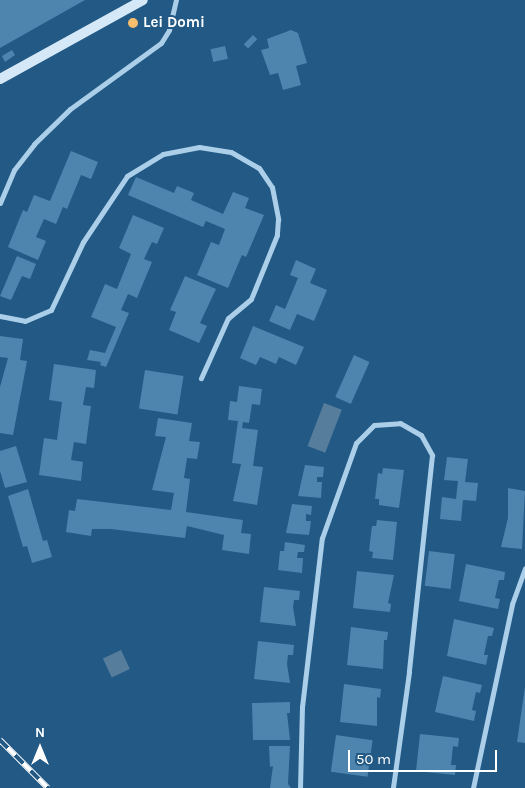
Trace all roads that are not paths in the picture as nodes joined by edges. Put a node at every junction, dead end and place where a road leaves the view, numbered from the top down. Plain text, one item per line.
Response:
1 (143, 0) edge
2 (176, 0) edge
3 (0, 80) edge
4 (0, 203) edge
5 (0, 316) edge
6 (202, 378) dead end
7 (525, 568) edge
8 (300, 788) edge
9 (393, 788) edge
10 (472, 788) edge

1 - 3 street
2 - 4 street
5 - 6 street
7 - 10 street
8 - 9 street

